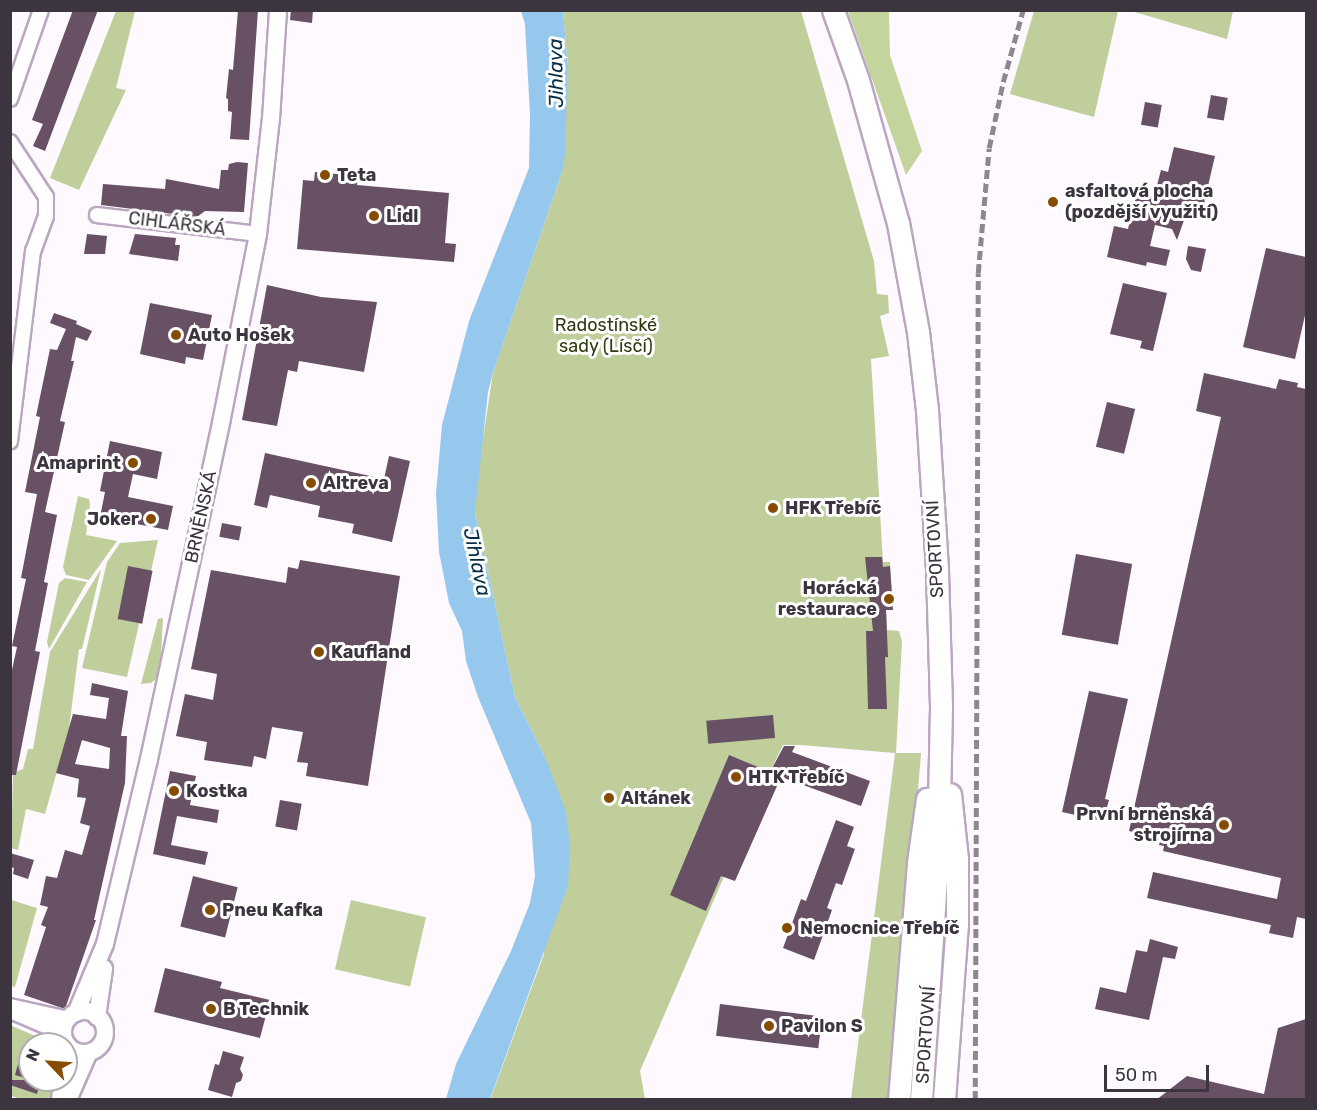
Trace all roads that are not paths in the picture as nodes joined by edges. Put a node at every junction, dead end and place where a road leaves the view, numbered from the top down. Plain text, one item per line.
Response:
1 (41, 10) edge
2 (278, 10) edge
3 (833, 10) edge
4 (10, 99) edge
5 (10, 142) edge
6 (97, 215) dead end
7 (258, 234) junction
8 (10, 442) edge
9 (941, 707) junction
10 (105, 944) junction
11 (10, 1006) edge
12 (10, 1011) edge
13 (98, 1017) junction
14 (64, 1032) edge
15 (65, 1032) edge
16 (70, 1032) edge
17 (71, 1032) edge
18 (78, 1050) edge
19 (89, 1052) junction
20 (68, 1100) edge
21 (899, 1100) edge
22 (921, 1100) edge
23 (944, 1100) edge

1 - 4 street
2 - 7 street, BRNĚNSKÁ
3 - 9 main road, SPORTOVNÍ
5 - 8 street
6 - 7 street, CIHLÁŘSKÁ
7 - 10 street, BRNĚNSKÁ
9 - 21 main road
9 - 22 main road, SPORTOVNÍ
9 - 23 main road
10 - 13 street
10 - 16 street, BRNĚNSKÁ
11 - 15 street
12 - 14 street
13 - 17 street
13 - 19 street
18 - 19 street
19 - 20 street

